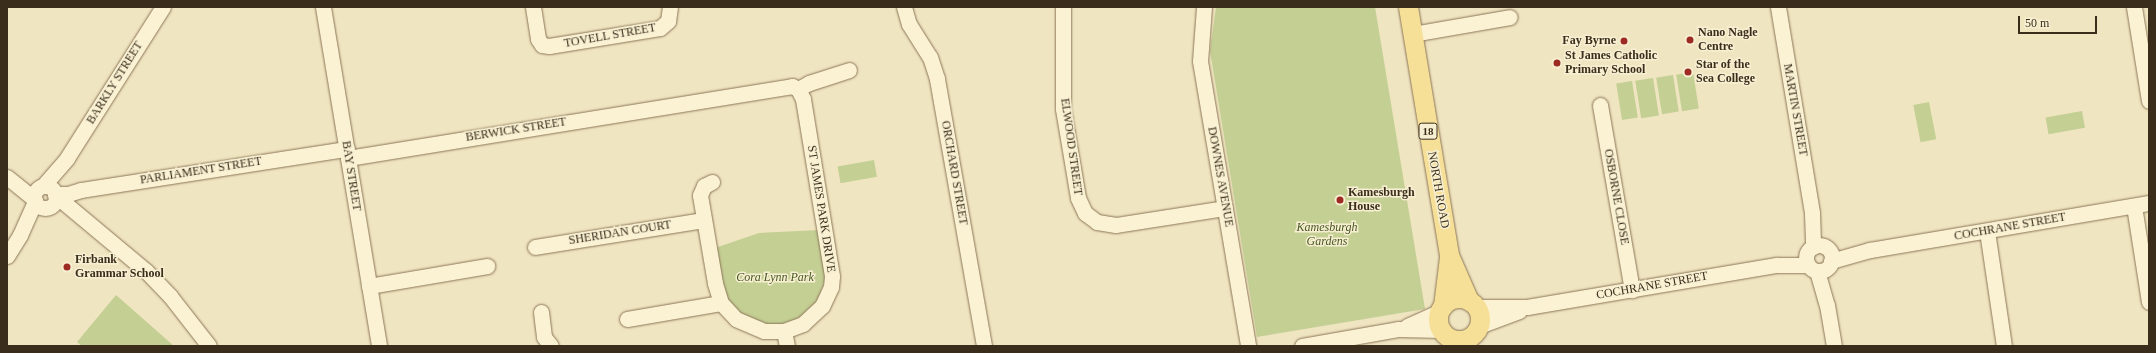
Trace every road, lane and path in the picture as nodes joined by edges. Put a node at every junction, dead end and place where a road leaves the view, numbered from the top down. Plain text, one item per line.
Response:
1 (163, 7) edge
2 (323, 7) edge
3 (533, 7) edge
4 (670, 7) edge
5 (904, 7) edge
6 (1063, 7) edge
7 (1204, 7) edge
8 (1408, 7) edge
9 (1778, 7) edge
10 (2134, 7) edge
11 (1510, 17) dead end
12 (1412, 34) junction
13 (2145, 54) edge
14 (849, 70) dead end
15 (798, 89) junction
16 (2149, 101) edge
17 (1600, 105) dead end
18 (348, 154) junction
19 (7, 177) edge
20 (712, 182) dead end
21 (46, 197) junction
22 (2149, 203) edge
23 (2134, 206) junction
24 (1225, 208) junction
25 (704, 220) junction
26 (1987, 231) junction
27 (536, 247) dead end
28 (1449, 255) junction
29 (7, 256) edge
30 (1820, 258) junction
31 (487, 266) dead end
32 (369, 286) junction
33 (1632, 290) junction
34 (2149, 302) edge
35 (721, 303) junction
36 (1472, 304) junction
37 (1527, 307) junction
38 (1442, 308) junction
39 (541, 312) dead end
40 (627, 319) dead end
41 (1398, 329) junction
42 (780, 336) edge
43 (1475, 336) edge
44 (1450, 338) edge
45 (209, 346) edge
46 (379, 346) edge
47 (551, 346) edge
48 (787, 346) edge
49 (984, 346) edge
50 (1248, 346) edge
51 (1302, 346) edge
52 (1834, 346) edge
53 (2004, 346) edge

1 - 21 street, BARKLY STREET
2 - 18 street, BAY STREET
3 - 4 street, TOVELL STREET
5 - 49 street, ORCHARD STREET
6 - 24 street, ELWOOD STREET
7 - 24 street, DOWNES AVENUE
8 - 12 main road, NORTH ROAD / 18
9 - 30 street, MARTIN STREET
10 - 13 street
11 - 12 street
12 - 28 main road, NORTH ROAD / 18
13 - 16 street
14 - 15 street
15 - 18 street, BERWICK STREET
15 - 42 street, ST JAMES PARK DRIVE
17 - 33 street, OSBORNE CLOSE
18 - 21 street, PARLIAMENT STREET
18 - 32 street, BAY STREET
19 - 21 street
20 - 25 street
21 - 29 street, BARKLY STREET
21 - 45 street
22 - 23 street, COCHRANE STREET
23 - 26 street, COCHRANE STREET
23 - 34 street
24 - 50 street, DOWNES AVENUE
25 - 27 street, SHERIDAN COURT
25 - 35 street
26 - 30 street, COCHRANE STREET
26 - 53 street
28 - 36 main road, NORTH ROAD / 18
28 - 38 main road, NORTH ROAD / 18
30 - 33 street, COCHRANE STREET
30 - 52 street, MARTIN STREET
31 - 32 street
32 - 46 street, BAY STREET
33 - 37 street, COCHRANE STREET
35 - 40 street
35 - 42 street
36 - 37 street, COCHRANE STREET
36 - 38 main road
36 - 43 main road, 18
37 - 43 street, COCHRANE STREET
38 - 41 street
38 - 44 main road, 18
39 - 47 street
41 - 44 street
41 - 51 street
42 - 48 street
43 - 44 main road

